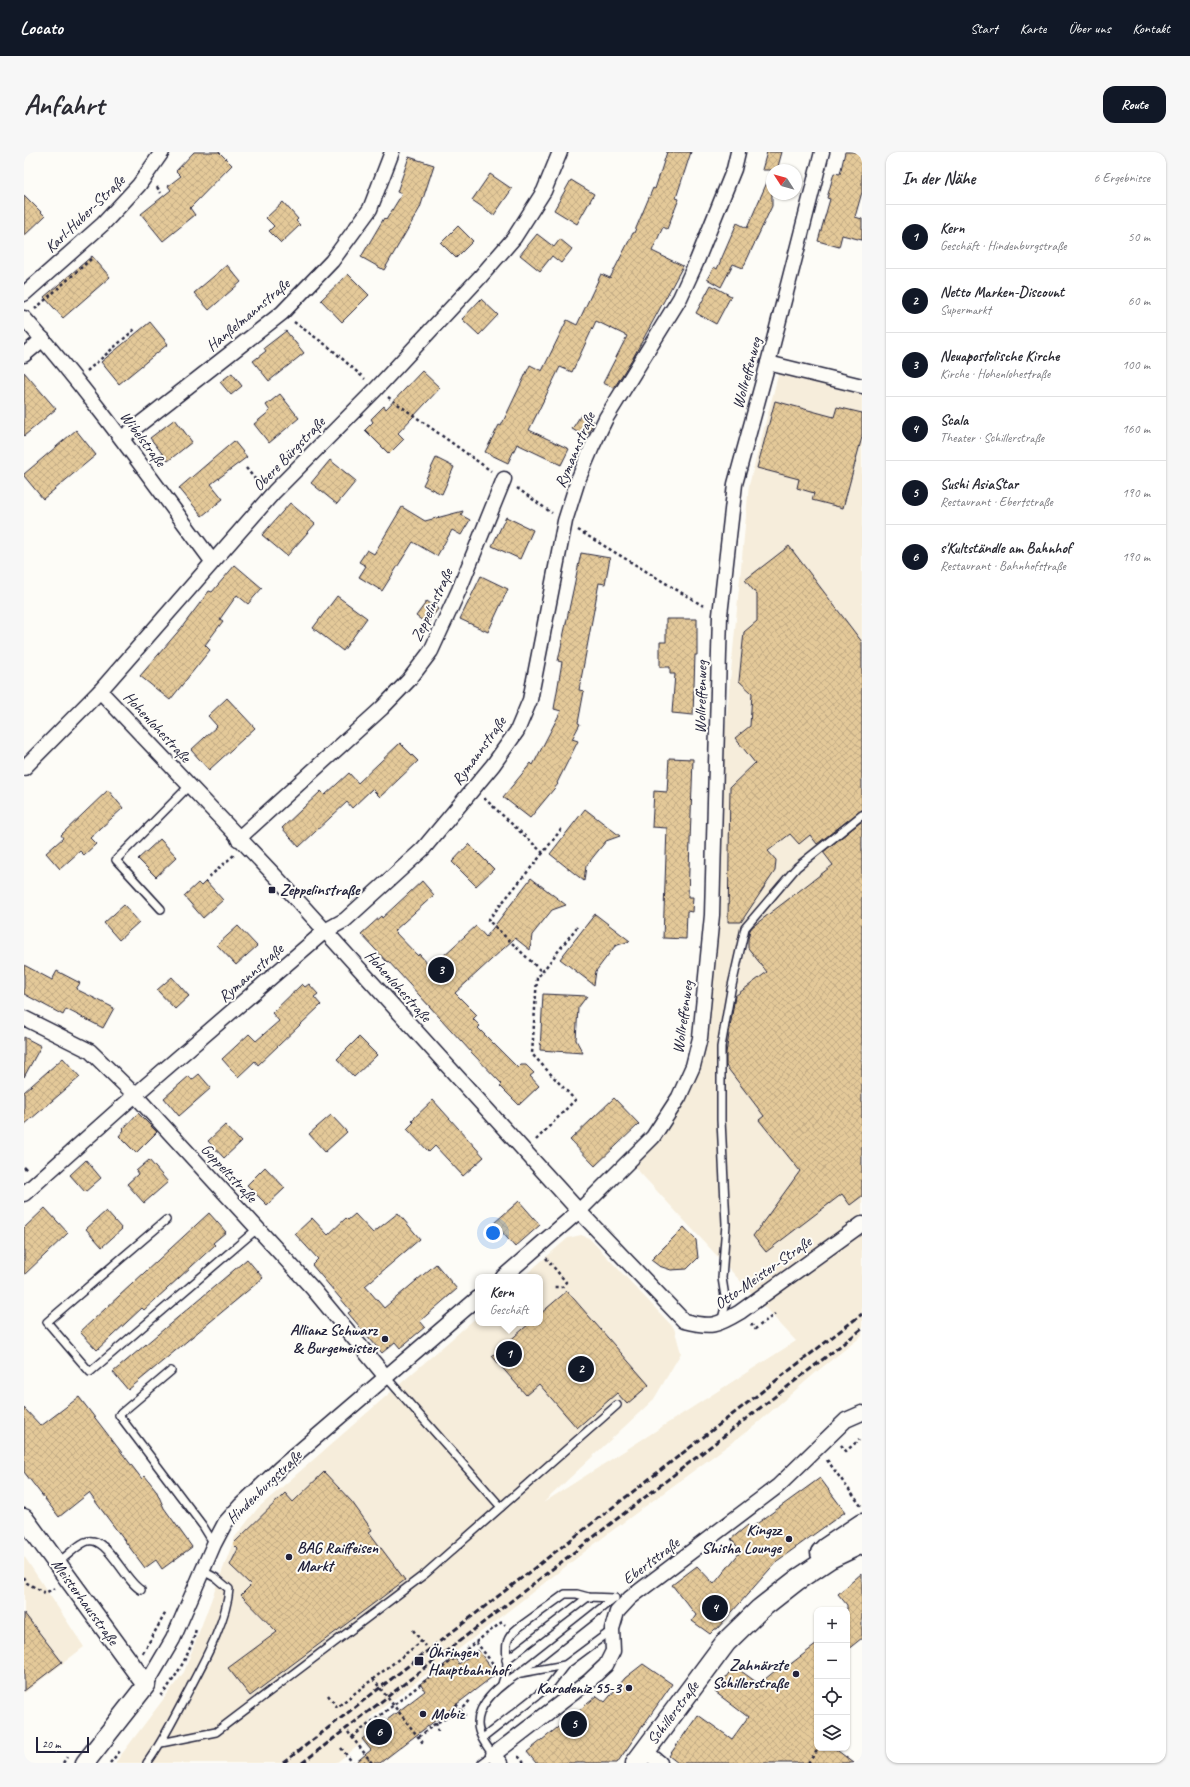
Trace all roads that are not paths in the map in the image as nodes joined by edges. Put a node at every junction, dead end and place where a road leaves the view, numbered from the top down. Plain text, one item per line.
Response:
1 (162, 152) edge
2 (392, 152) edge
3 (560, 152) edge
4 (738, 152) edge
5 (822, 152) edge
6 (24, 294) edge
7 (24, 318) edge
8 (43, 339) junction
9 (24, 355) edge
10 (768, 363) junction
11 (862, 386) edge
12 (122, 438) junction
13 (504, 479) dead end
14 (212, 561) junction
15 (100, 691) junction
16 (24, 768) edge
17 (189, 786) junction
18 (862, 815) edge
19 (242, 843) junction
20 (162, 909) dead end
21 (325, 931) junction
22 (24, 1018) edge
23 (135, 1095) junction
24 (24, 1194) edge
25 (579, 1211) junction
26 (166, 1220) dead end
27 (862, 1224) edge
28 (257, 1229) junction
29 (506, 1274) edge
30 (475, 1301) edge
31 (721, 1324) junction
32 (171, 1371) dead end
33 (386, 1377) junction
34 (617, 1405) dead end
35 (862, 1413) edge
36 (501, 1507) junction
37 (24, 1518) edge
38 (862, 1524) edge
39 (862, 1543) edge
40 (214, 1544) junction
41 (57, 1563) junction
42 (203, 1572) junction
43 (797, 1580) junction
44 (141, 1590) dead end
45 (588, 1597) junction
46 (614, 1598) junction
47 (630, 1598) junction
48 (612, 1629) junction
49 (506, 1660) junction
50 (565, 1665) junction
51 (518, 1674) junction
52 (502, 1684) junction
53 (146, 1685) junction
54 (483, 1738) junction
55 (161, 1743) junction
56 (640, 1757) edge
57 (491, 1760) edge
58 (85, 1763) edge
59 (147, 1763) edge
60 (660, 1763) edge

1 - 6 street, Karl-Huber-Straße
2 - 12 street, Hanßelmannstraße
3 - 14 street, Obere Bürgstraße
4 - 21 street, Rymannstraße
5 - 10 street, Wollreffenweg
7 - 8 street, Wibelstraße
8 - 9 street
8 - 12 street, Wibelstraße
10 - 11 street
10 - 25 street, Wollreffenweg
12 - 14 street, Wibelstraße
13 - 19 street, Zeppelinstraße
14 - 15 street, Obere Bürgstraße
15 - 16 street, Obere Bürgstraße
15 - 17 street, Hohenlohestraße
17 - 19 street, Hohenlohestraße
17 - 20 lane, Hohenlohestraße
18 - 31 lane
19 - 21 street, Hohenlohestraße
21 - 23 street, Rymannstraße
21 - 25 street, Hohenlohestraße
22 - 23 street, Goppeltstraße
23 - 24 street, Rymannstraße
23 - 28 street, Goppeltstraße
25 - 29 street
25 - 31 street, Otto-Meister-Straße
26 - 28 lane
27 - 31 street, Otto-Meister-Straße
28 - 33 street, Goppeltstraße
30 - 33 street, Hindenburgstraße
32 - 40 lane
33 - 36 lane
33 - 40 street, Hindenburgstraße
34 - 36 lane
35 - 47 street, Ebertstraße
36 - 55 lane
37 - 41 street, Meisterhausstraße
38 - 43 main road, Schillerstraße
39 - 43 main road, Schillerstraße
40 - 42 street, Hindenburgstraße
41 - 44 lane
41 - 53 street, Meisterhausstraße
42 - 53 street, Hindenburgstraße
42 - 55 lane
43 - 56 main road, Schillerstraße
45 - 46 lane
45 - 49 lane
45 - 49 lane
46 - 47 lane
46 - 51 lane
47 - 48 street, Ebertstraße
48 - 50 lane
48 - 57 street, Ebertstraße
49 - 52 lane
50 - 51 lane
50 - 54 lane
51 - 52 lane
52 - 54 lane
53 - 58 street, Hindenburgstraße
54 - 57 lane
55 - 59 lane
56 - 60 street

